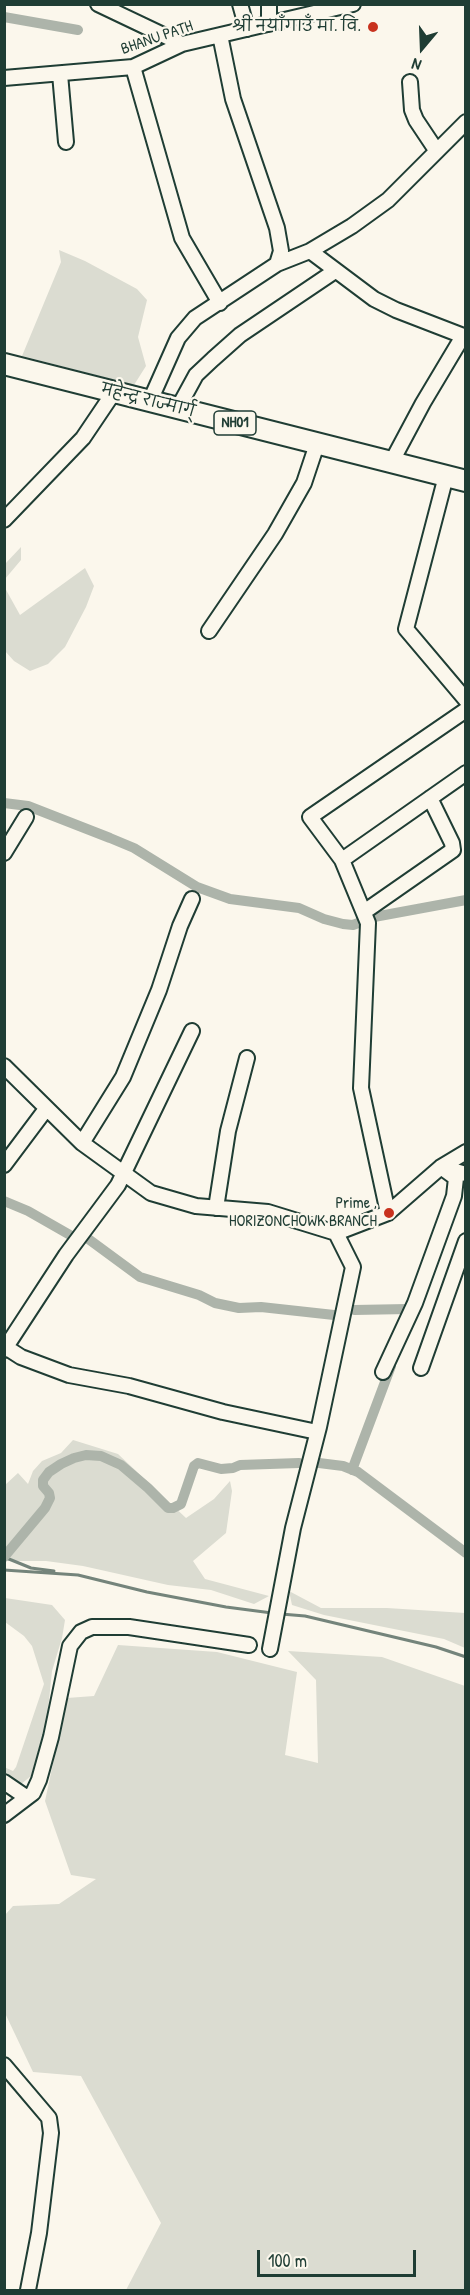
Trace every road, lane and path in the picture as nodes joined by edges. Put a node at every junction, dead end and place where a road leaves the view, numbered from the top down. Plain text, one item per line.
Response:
1 (98, 4) edge
2 (240, 4) edge
3 (269, 4) edge
4 (353, 4) edge
5 (269, 24) junction
6 (247, 29) junction
7 (220, 35) junction
8 (182, 44) junction
9 (133, 67) junction
10 (60, 74) junction
11 (4, 78) edge
12 (410, 82) dead end
13 (465, 122) edge
14 (66, 142) dead end
15 (436, 150) junction
16 (310, 251) junction
17 (277, 264) junction
18 (335, 271) junction
19 (220, 303) junction
20 (464, 336) edge
21 (4, 364) edge
22 (114, 392) junction
23 (150, 401) junction
24 (178, 408) junction
25 (317, 444) junction
26 (391, 463) junction
27 (446, 476) junction
28 (465, 481) edge
29 (4, 520) edge
30 (209, 631) dead end
31 (465, 700) edge
32 (465, 710) edge
33 (465, 774) edge
34 (430, 798) junction
35 (26, 817) dead end
36 (4, 853) edge
37 (342, 861) junction
38 (192, 899) dead end
39 (365, 916) junction
40 (192, 1031) dead end
41 (247, 1058) dead end
42 (4, 1066) edge
43 (46, 1109) junction
44 (81, 1143) junction
45 (465, 1152) edge
46 (4, 1165) edge
47 (441, 1167) junction
48 (125, 1173) junction
49 (465, 1174) edge
50 (216, 1208) junction
51 (388, 1212) junction
52 (336, 1233) junction
53 (465, 1241) edge
54 (5, 1348) edge
55 (421, 1368) dead end
56 (383, 1372) dead end
57 (317, 1432) junction
58 (249, 1645) dead end
59 (270, 1649) dead end
60 (4, 1782) edge
61 (26, 1797) junction
62 (4, 1815) edge
63 (4, 2065) edge
64 (28, 2290) edge

1 - 8 street
2 - 6 street
3 - 5 street
4 - 5 street, BHANU PATH
5 - 6 street, BHANU PATH
6 - 7 street, BHANU PATH
7 - 8 street, BHANU PATH
7 - 17 street
8 - 9 street, BHANU PATH
9 - 10 street, BHANU PATH
9 - 19 street
10 - 11 street, BHANU PATH
10 - 14 street
12 - 15 street
13 - 15 street
15 - 16 street
16 - 17 street
16 - 18 street
17 - 19 street
18 - 20 street
18 - 24 street
19 - 23 street
20 - 26 street
21 - 22 highway, महेन्द्र राज्मार्ग् / NH01
22 - 23 highway, महेन्द्र राज्मार्ग् / NH01
22 - 29 street
23 - 24 highway, महेन्द्र राज्मार्ग् / NH01
24 - 25 highway, महेन्द्र राज्मार्ग् / NH01
25 - 26 highway, महेन्द्र राज्मार्ग् / NH01
25 - 30 street
26 - 27 highway, महेन्द्र राज्मार्ग् / NH01
27 - 28 highway, महेन्द्र राज्मार्ग् / NH01
27 - 31 street
32 - 37 street
33 - 34 street
34 - 37 street
34 - 39 street
35 - 36 street
37 - 39 street
38 - 44 street
39 - 51 street
40 - 48 street
41 - 50 street
42 - 43 street
43 - 44 street
43 - 46 street
44 - 48 street
45 - 47 street
47 - 49 street
47 - 51 street
47 - 56 street
48 - 50 street
48 - 54 street
50 - 52 street
51 - 52 street
52 - 57 street
53 - 55 street
54 - 57 street
57 - 59 street
58 - 61 street
60 - 61 street
61 - 62 street
63 - 64 street

